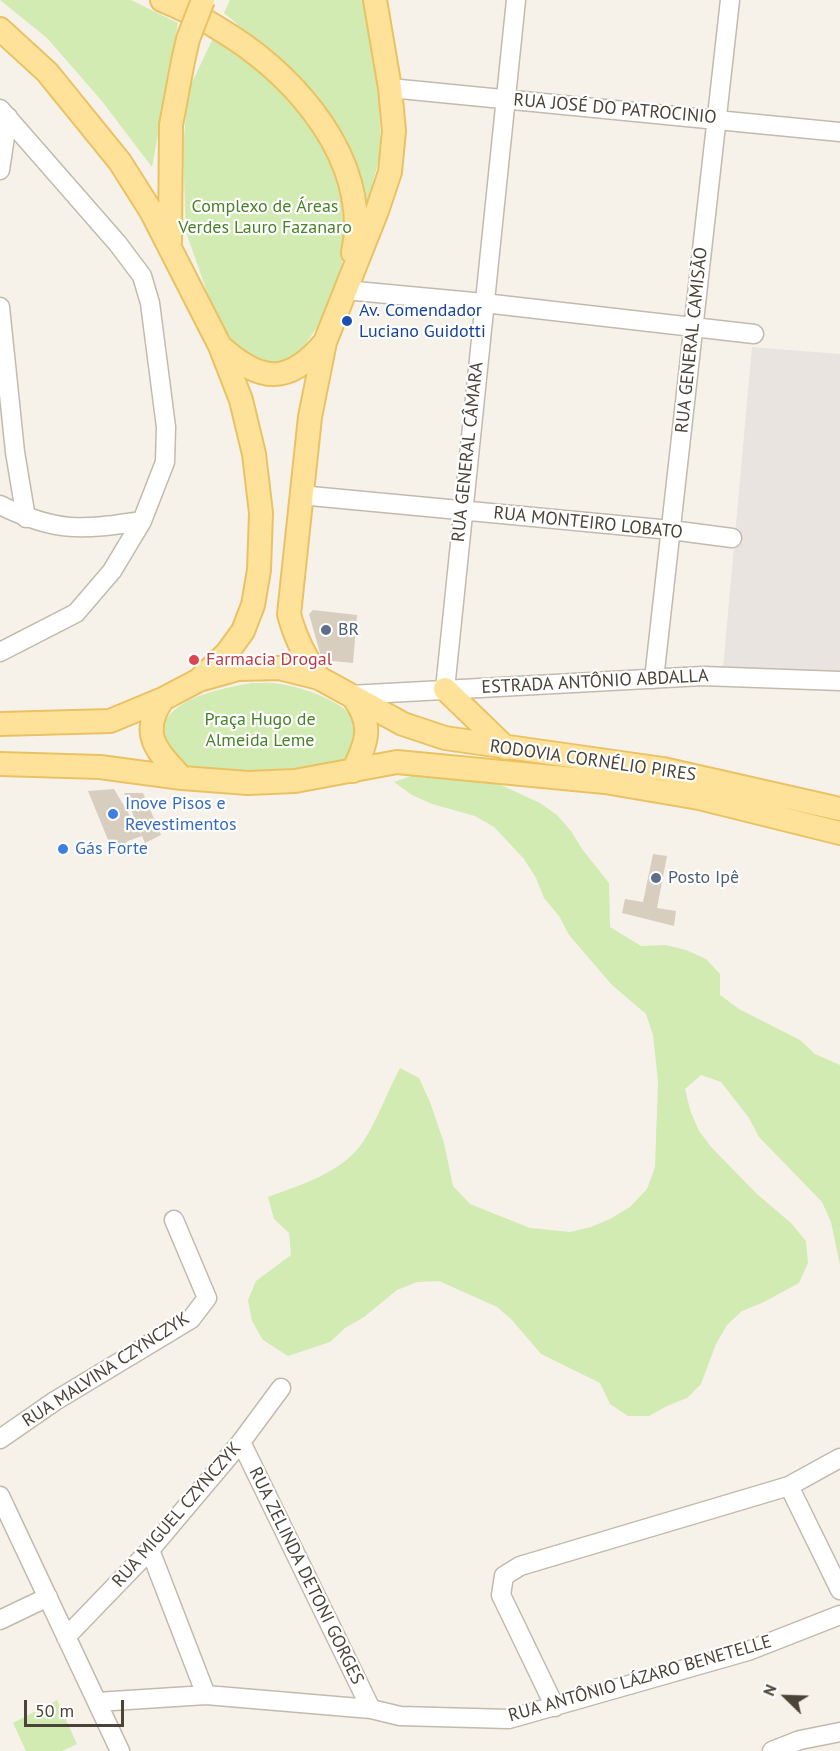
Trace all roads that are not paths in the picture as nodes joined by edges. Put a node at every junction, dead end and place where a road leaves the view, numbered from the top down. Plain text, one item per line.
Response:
1 (162, 0) edge
2 (203, 0) edge
3 (375, 0) edge
4 (516, 0) edge
5 (730, 0) edge
6 (0, 29) edge
7 (390, 88) junction
8 (506, 99) junction
9 (4, 113) edge
10 (717, 119) junction
11 (840, 132) edge
12 (0, 170) edge
13 (170, 248) junction
14 (347, 286) junction
15 (484, 303) junction
16 (0, 307) edge
17 (694, 326) junction
18 (754, 334) dead end
19 (325, 342) junction
20 (220, 346) junction
21 (300, 495) junction
22 (0, 505) edge
23 (462, 511) junction
24 (26, 518) junction
25 (142, 521) junction
26 (671, 530) junction
27 (732, 538) dead end
28 (0, 652) edge
29 (319, 678) junction
30 (199, 680) junction
31 (654, 680) junction
32 (840, 681) edge
33 (445, 689) junction
34 (351, 696) junction
35 (163, 699) junction
36 (0, 724) edge
37 (506, 748) junction
38 (0, 764) edge
39 (353, 771) junction
40 (182, 778) junction
41 (840, 809) edge
42 (840, 832) edge
43 (174, 1220) dead end
44 (281, 1388) dead end
45 (0, 1439) edge
46 (241, 1442) junction
47 (840, 1458) edge
48 (789, 1486) junction
49 (0, 1496) edge
50 (150, 1550) junction
51 (840, 1590) edge
52 (48, 1597) junction
53 (840, 1615) edge
54 (0, 1620) edge
55 (66, 1637) junction
56 (206, 1695) junction
57 (98, 1702) junction
58 (555, 1707) junction
59 (370, 1709) junction
60 (840, 1732) edge
61 (802, 1745) edge
62 (120, 1751) edge
63 (772, 1751) edge

1 - 14 main road
2 - 13 main road, bridge
3 - 7 main road
4 - 8 street, RUA GENERAL CÂMARA
5 - 10 street, RUA GENERAL CAMISÃO
6 - 13 main road
7 - 8 street, RUA JOSÉ DO PATROCINIO
7 - 14 main road
8 - 10 street, RUA JOSÉ DO PATROCINIO
8 - 15 street, RUA GENERAL CÂMARA
9 - 12 street
9 - 25 street
10 - 11 street, RUA JOSÉ DO PATROCINIO
10 - 17 street, RUA GENERAL CAMISÃO
13 - 20 main road
14 - 15 street
14 - 19 main road
15 - 17 street
15 - 23 street, RUA GENERAL CÂMARA
16 - 24 street
17 - 18 street
17 - 26 street, RUA GENERAL CAMISÃO
19 - 20 main road
19 - 21 main road
20 - 30 main road
21 - 23 street, RUA MONTEIRO LOBATO
21 - 29 main road
22 - 24 street
23 - 26 street, RUA MONTEIRO LOBATO
23 - 33 street, RUA GENERAL CÂMARA
24 - 25 street
25 - 28 street
26 - 27 street, RUA MONTEIRO LOBATO
26 - 31 street, RUA GENERAL CAMISÃO
29 - 30 main road
29 - 34 main road, RODOVIA CORNÉLIO PIRES
30 - 35 main road
31 - 32 street, ESTRADA ANTÔNIO ABDALLA
31 - 33 street, ESTRADA ANTÔNIO ABDALLA
33 - 34 street, ESTRADA ANTÔNIO ABDALLA
33 - 37 main road
34 - 37 main road, RODOVIA CORNÉLIO PIRES
34 - 39 main road
35 - 36 main road
35 - 40 main road
37 - 41 main road, RODOVIA CORNÉLIO PIRES
38 - 40 main road, RODOVIA CORNÉLIO PIRES
39 - 40 main road, RODOVIA CORNÉLIO PIRES
39 - 42 main road, RODOVIA CORNÉLIO PIRES
43 - 45 street, RUA MALVINA CZYNCZYK
44 - 46 street, RUA MIGUEL CZYNCZYK
46 - 50 street, RUA MIGUEL CZYNCZYK
46 - 59 street, RUA ZELINDA DETONI GORGES
47 - 48 street
48 - 51 street
48 - 58 street
49 - 52 street
50 - 55 street, RUA MIGUEL CZYNCZYK
50 - 56 street
52 - 54 street
52 - 55 street
53 - 58 street, RUA ANTÔNIO LÁZARO BENETELLE
55 - 57 street
56 - 57 street, RUA ANTÔNIO LÁZARO BENETELLE
56 - 59 street, RUA ANTÔNIO LÁZARO BENETELLE
57 - 62 street
58 - 59 street, RUA ANTÔNIO LÁZARO BENETELLE
60 - 61 street
61 - 63 street

